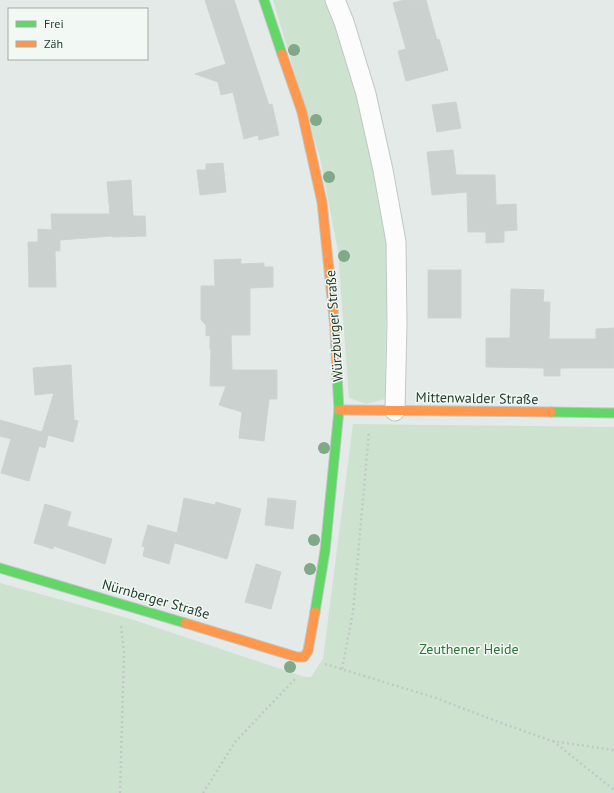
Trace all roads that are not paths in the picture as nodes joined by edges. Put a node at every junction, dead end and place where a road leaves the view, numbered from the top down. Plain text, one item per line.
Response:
1 (264, 0) edge
2 (335, 0) edge
3 (339, 410) junction
4 (395, 411) junction
5 (614, 413) edge
6 (0, 568) edge
7 (304, 658) joint

1 - 3 street, Würzburger Straße
2 - 4 street
3 - 4 street, Mittenwalder Straße
3 - 7 street, Würzburger Straße
4 - 5 street, Mittenwalder Straße
6 - 7 street, Nürnberger Straße

